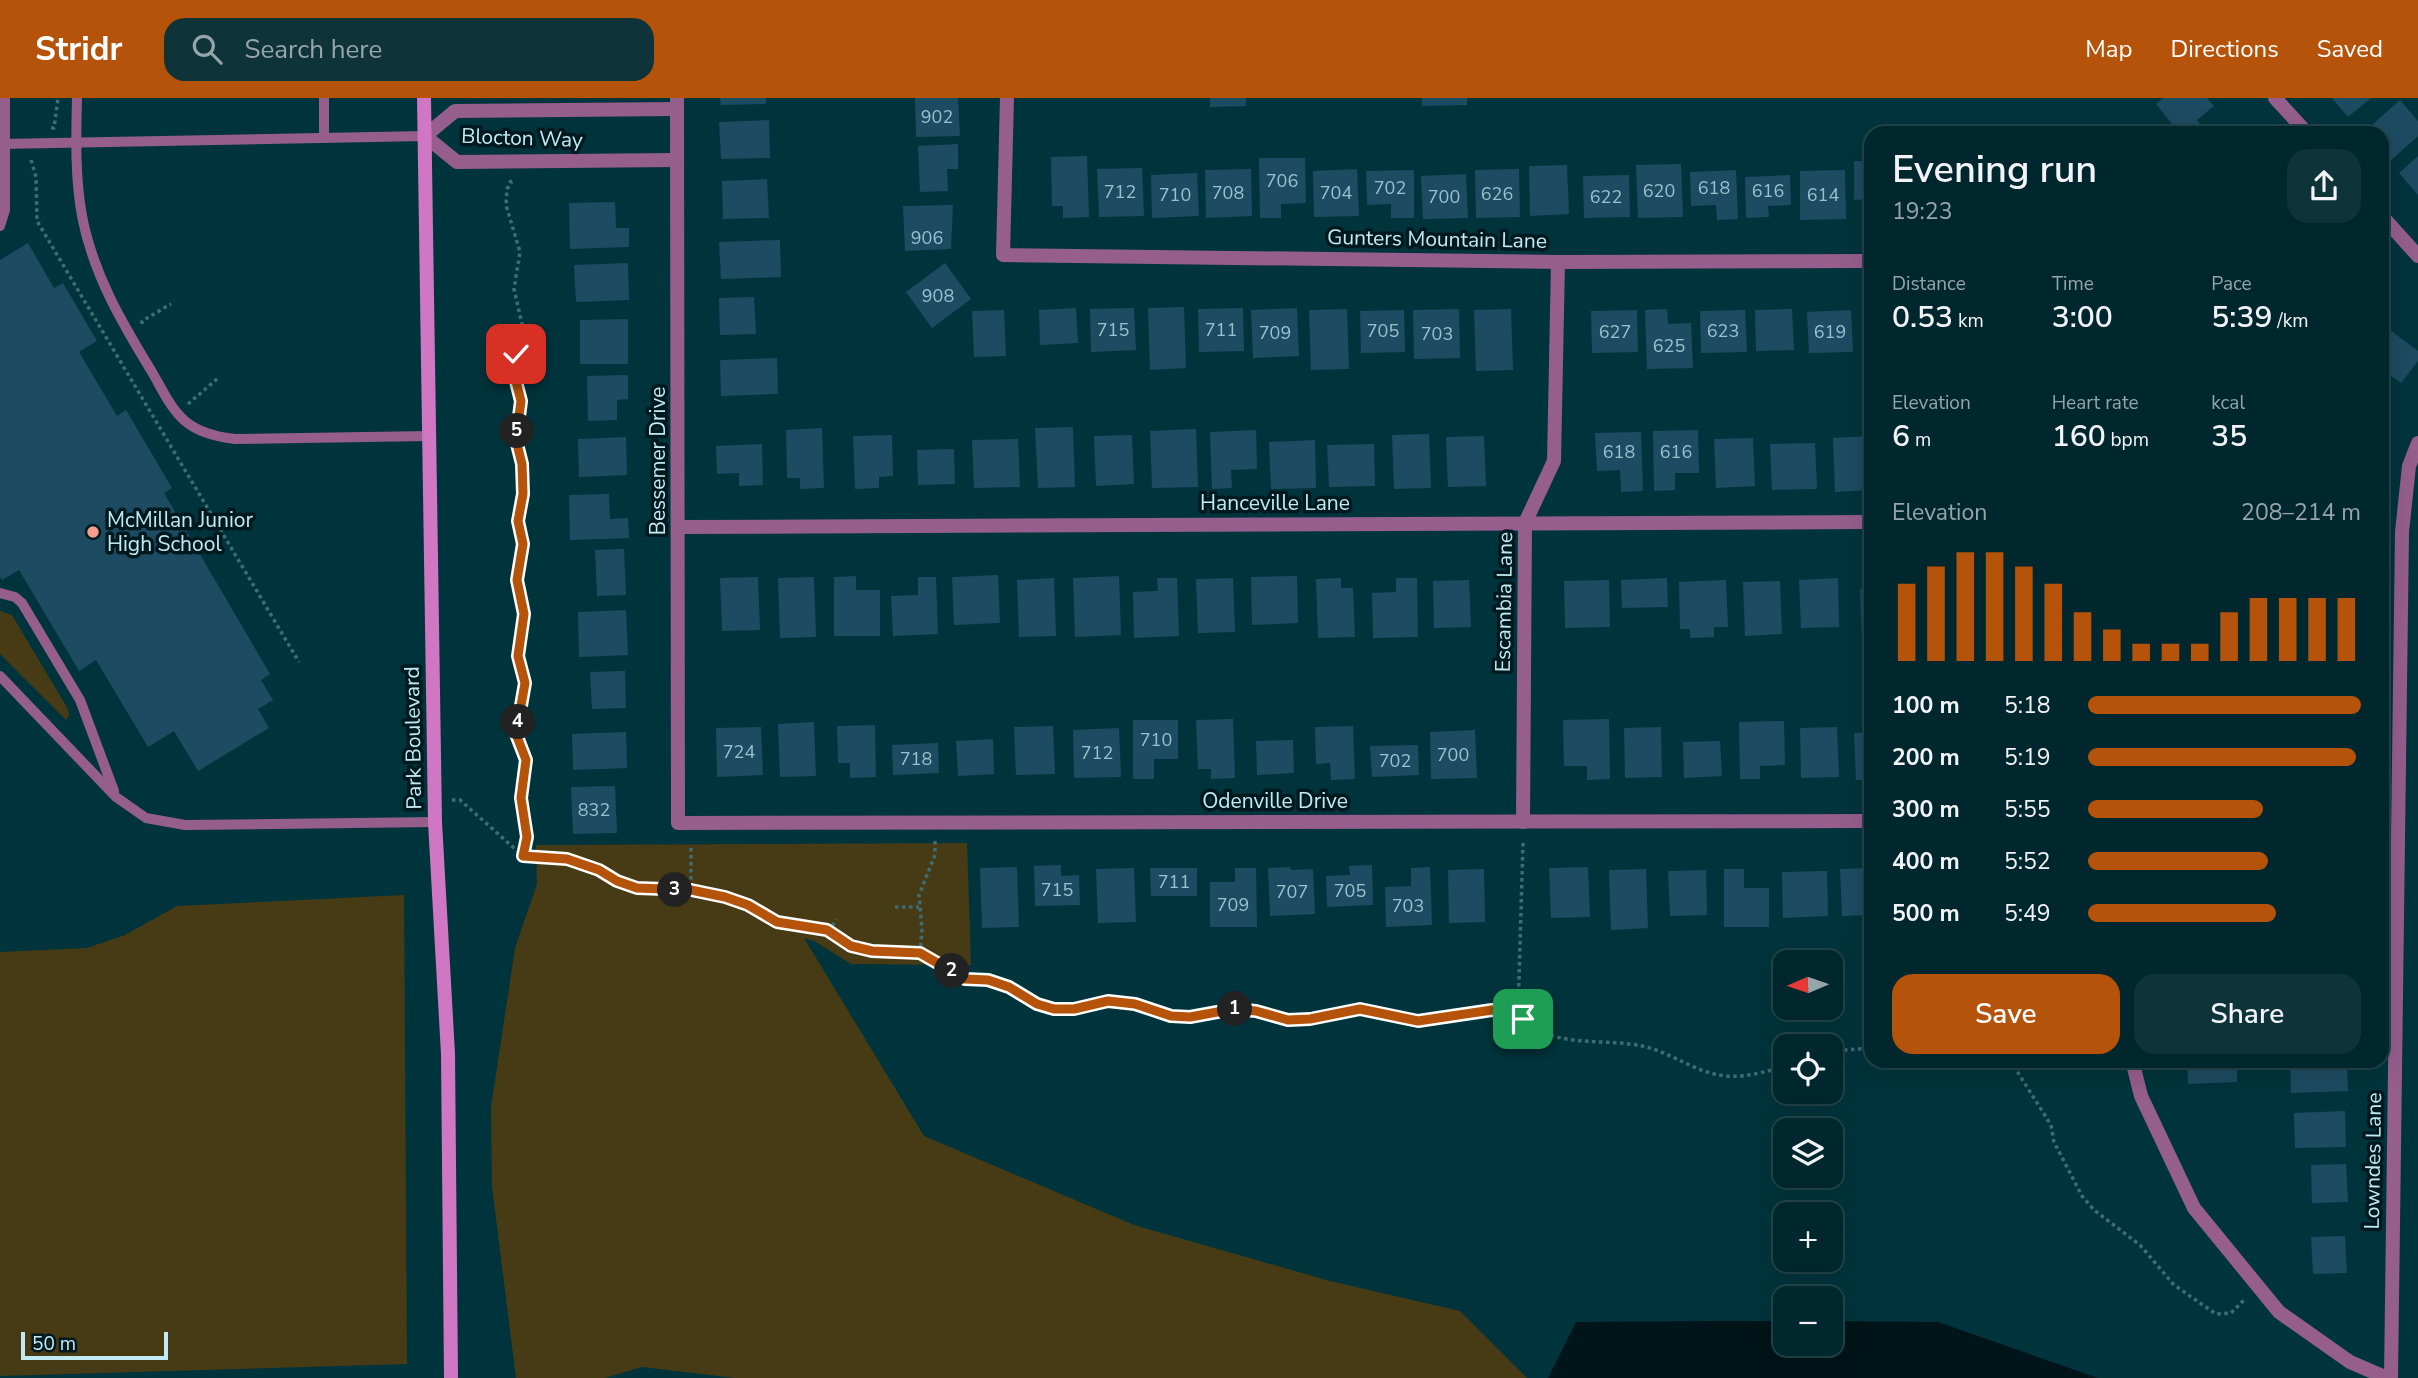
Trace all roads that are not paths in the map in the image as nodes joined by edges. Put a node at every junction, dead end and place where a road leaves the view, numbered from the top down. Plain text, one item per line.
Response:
1 (5, 98) edge
2 (77, 98) edge
3 (324, 98) edge
4 (424, 98) edge
5 (1007, 98) edge
6 (2275, 98) edge
7 (677, 103) edge
8 (2301, 126) edge
9 (425, 136) junction
10 (324, 138) junction
11 (75, 143) junction
12 (3, 144) edge
13 (677, 160) junction
14 (2389, 224) edge
15 (0, 226) edge
16 (2418, 256) edge
17 (1864, 261) edge
18 (1559, 262) junction
19 (430, 436) junction
20 (2418, 443) edge
21 (1864, 522) edge
22 (1525, 523) junction
23 (680, 527) junction
24 (0, 593) edge
25 (0, 676) edge
26 (116, 797) junction
27 (1864, 821) edge
28 (435, 822) junction
29 (1523, 822) junction
30 (678, 823) joint
31 (2134, 1068) edge
32 (451, 1378) edge
33 (2389, 1378) edge

1 - 12 lane
2 - 11 lane
3 - 10 lane
4 - 9 main road, Park Boulevard
5 - 18 street, Gunters Mountain Lane
6 - 8 street
7 - 9 street, Blocton Way
7 - 13 street, Bessemer Drive
9 - 10 lane
9 - 13 street, Blocton Way
9 - 19 main road, Park Boulevard
10 - 11 lane
11 - 12 lane
11 - 19 lane
12 - 15 lane
13 - 23 street, Bessemer Drive
14 - 16 street
17 - 18 street, Gunters Mountain Lane
18 - 22 street, Escambia Lane
19 - 28 main road, Park Boulevard
20 - 33 street, Lowndes Lane
21 - 22 street, Hanceville Lane
22 - 23 street, Hanceville Lane
22 - 29 street, Escambia Lane
23 - 30 street, Bessemer Drive
24 - 26 lane
25 - 26 lane
26 - 28 lane
27 - 29 street, Odenville Drive
28 - 32 main road, Park Boulevard
29 - 30 street, Odenville Drive
31 - 33 street

